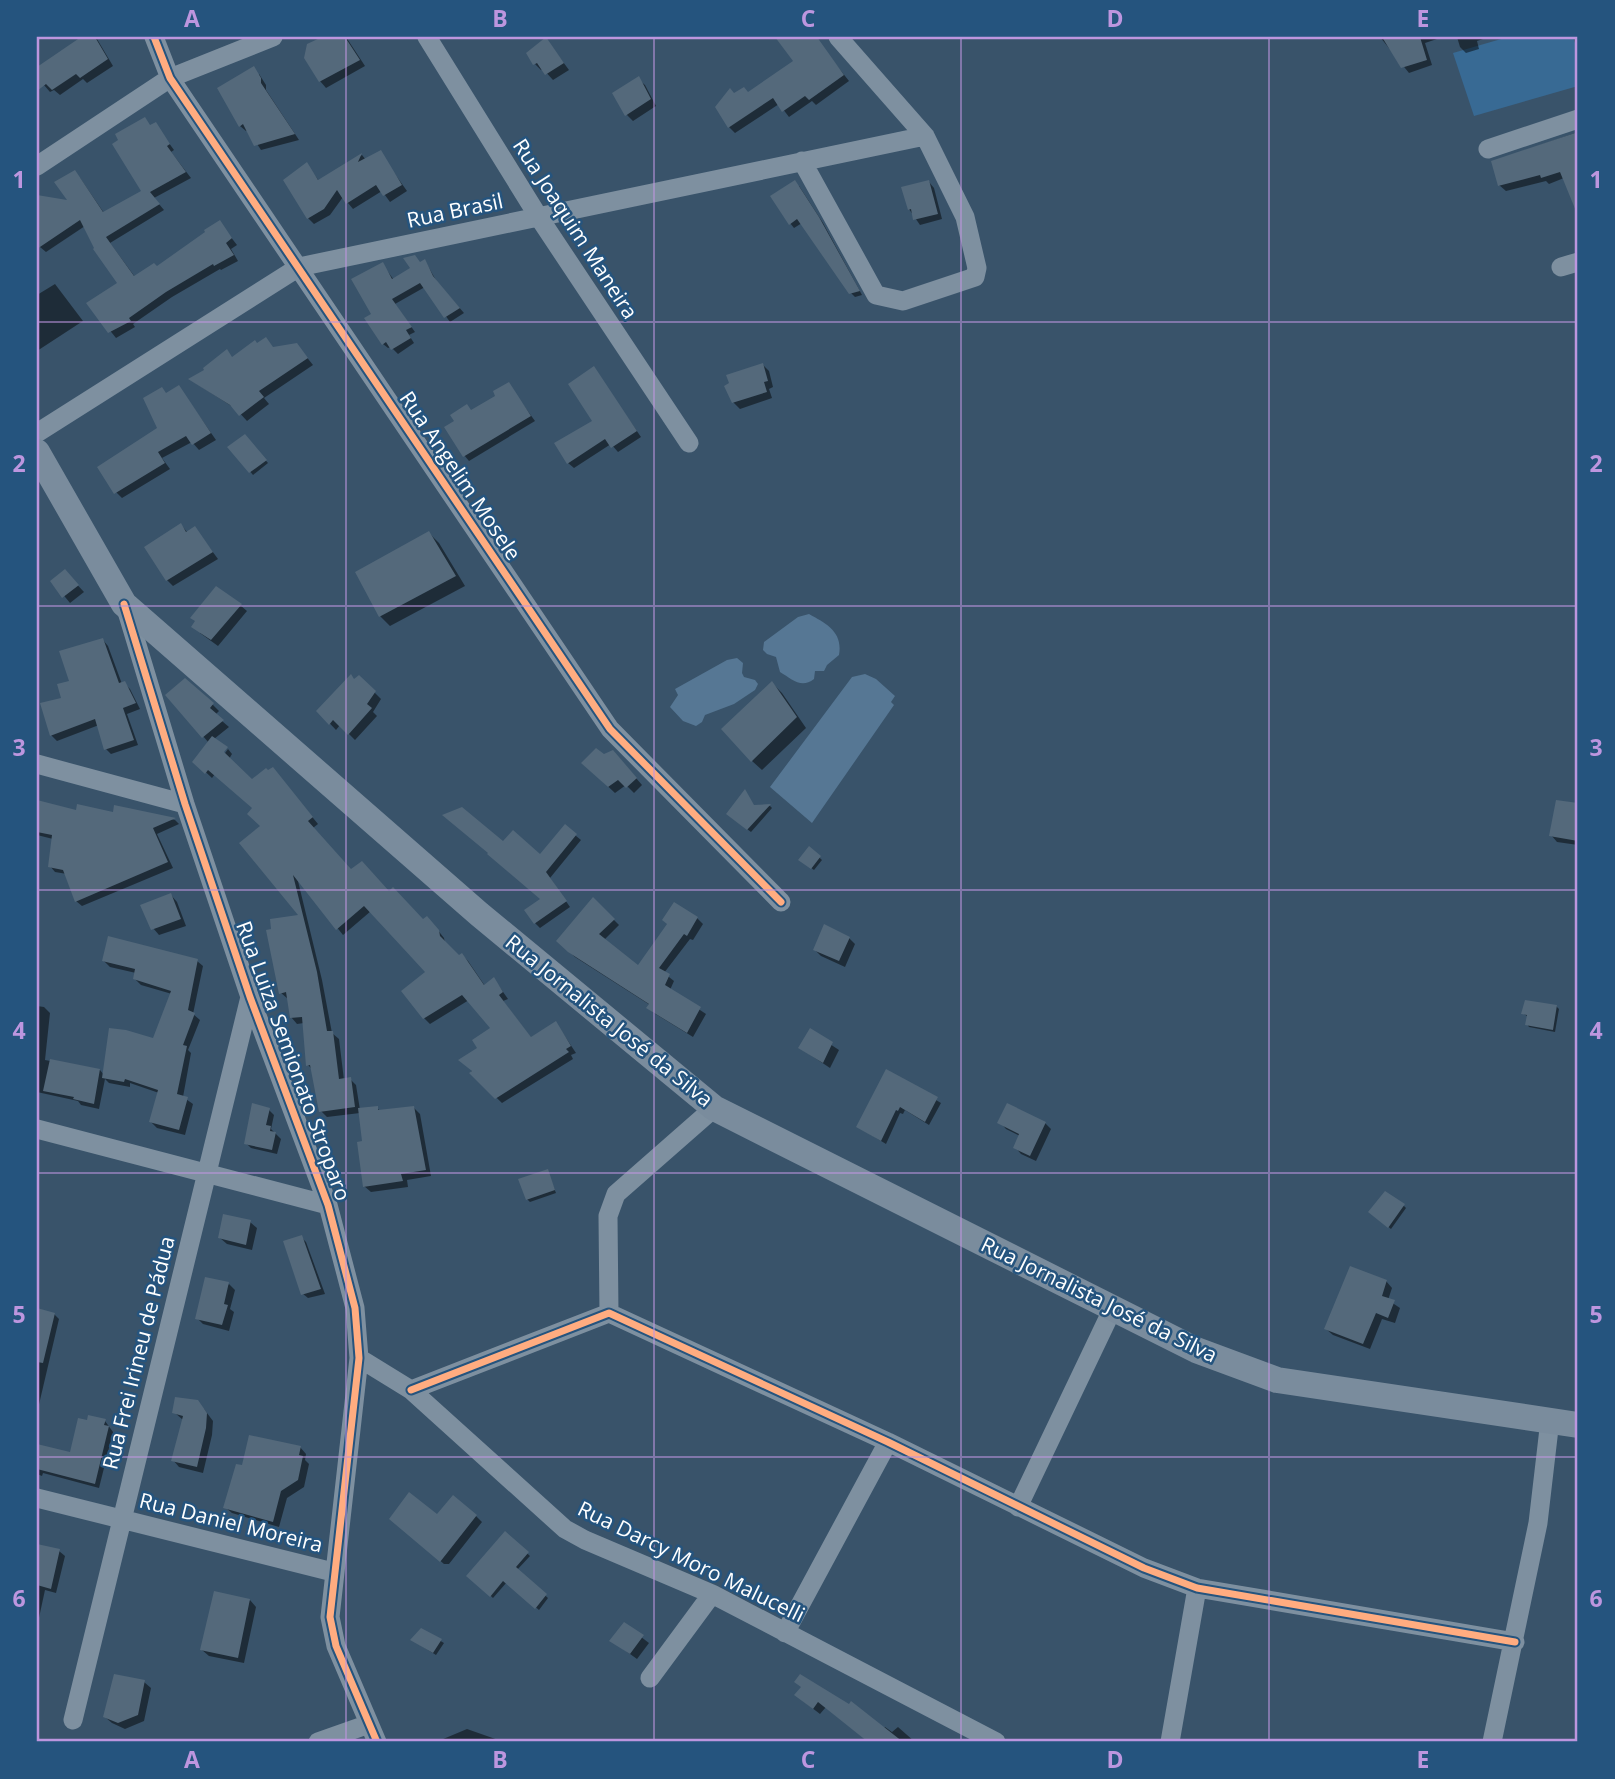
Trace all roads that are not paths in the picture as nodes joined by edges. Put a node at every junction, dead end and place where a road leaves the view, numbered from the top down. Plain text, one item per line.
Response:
1 (154, 37) edge
2 (273, 37) edge
3 (427, 37) edge
4 (838, 37) edge
5 (170, 78) junction
6 (1578, 119) edge
7 (925, 136) junction
8 (1488, 149) dead end
9 (802, 161) junction
10 (37, 166) edge
11 (538, 216) junction
12 (299, 267) junction
13 (37, 433) edge
14 (689, 443) dead end
15 (37, 452) edge
16 (124, 604) junction
17 (37, 764) edge
18 (185, 804) junction
19 (781, 902) dead end
20 (250, 997) junction
21 (714, 1108) junction
22 (37, 1129) edge
23 (207, 1173) junction
24 (328, 1205) junction
25 (1113, 1308) junction
26 (609, 1313) junction
27 (359, 1358) junction
28 (411, 1390) junction
29 (1550, 1420) junction
30 (1578, 1425) edge
31 (887, 1442) junction
32 (37, 1498) edge
33 (1018, 1507) junction
34 (122, 1519) junction
35 (333, 1572) junction
36 (1197, 1588) junction
37 (712, 1594) junction
38 (785, 1633) junction
39 (1515, 1642) junction
40 (650, 1678) dead end
41 (73, 1720) dead end
42 (373, 1733) edge
43 (318, 1742) edge
44 (996, 1742) edge
45 (1170, 1742) edge
46 (1492, 1742) edge

1 - 5 street, Rua Angelim Mosele
2 - 5 street
3 - 11 street, Rua Joaquim Maneira
4 - 7 street
5 - 10 street
5 - 12 street, Rua Angelim Mosele
6 - 8 street
7 - 9 street, Rua Brasil
7 - 9 street
9 - 11 street, Rua Brasil
11 - 12 street, Rua Brasil
11 - 14 street, Rua Joaquim Maneira
12 - 13 street, Rua Brasil
12 - 19 street, Rua Angelim Mosele
15 - 16 main road, Rua Jornalista José da Silva
16 - 18 street, Rua Luiza Semionato Stroparo
16 - 21 main road, Rua Jornalista José da Silva
17 - 18 street
18 - 20 street, Rua Luiza Semionato Stroparo
20 - 23 street, Rua Frei Irineu de Pádua
20 - 24 street, Rua Luiza Semionato Stroparo
21 - 25 main road, Rua Jornalista José da Silva
21 - 26 street
22 - 23 street
23 - 24 street
23 - 34 street, Rua Frei Irineu de Pádua
24 - 27 street, Rua Luiza Semionato Stroparo
25 - 29 main road, Rua Jornalista José da Silva
25 - 33 street
26 - 28 street
26 - 31 street
27 - 28 street, Rua Darcy Moro Malucelli
27 - 35 street, Rua Luiza Semionato Stroparo
28 - 37 street, Rua Darcy Moro Malucelli
29 - 30 main road, Rua Jornalista José da Silva
29 - 39 street
31 - 33 street
31 - 38 street
32 - 34 street, Rua Daniel Moreira
33 - 36 street
34 - 35 street, Rua Daniel Moreira
34 - 41 street, Rua Frei Irineu de Pádua
35 - 42 street, Rua Luiza Semionato Stroparo
36 - 39 street
36 - 45 street
37 - 38 street, Rua Darcy Moro Malucelli
37 - 40 street
38 - 44 street, Rua Darcy Moro Malucelli
39 - 46 street
42 - 43 street

